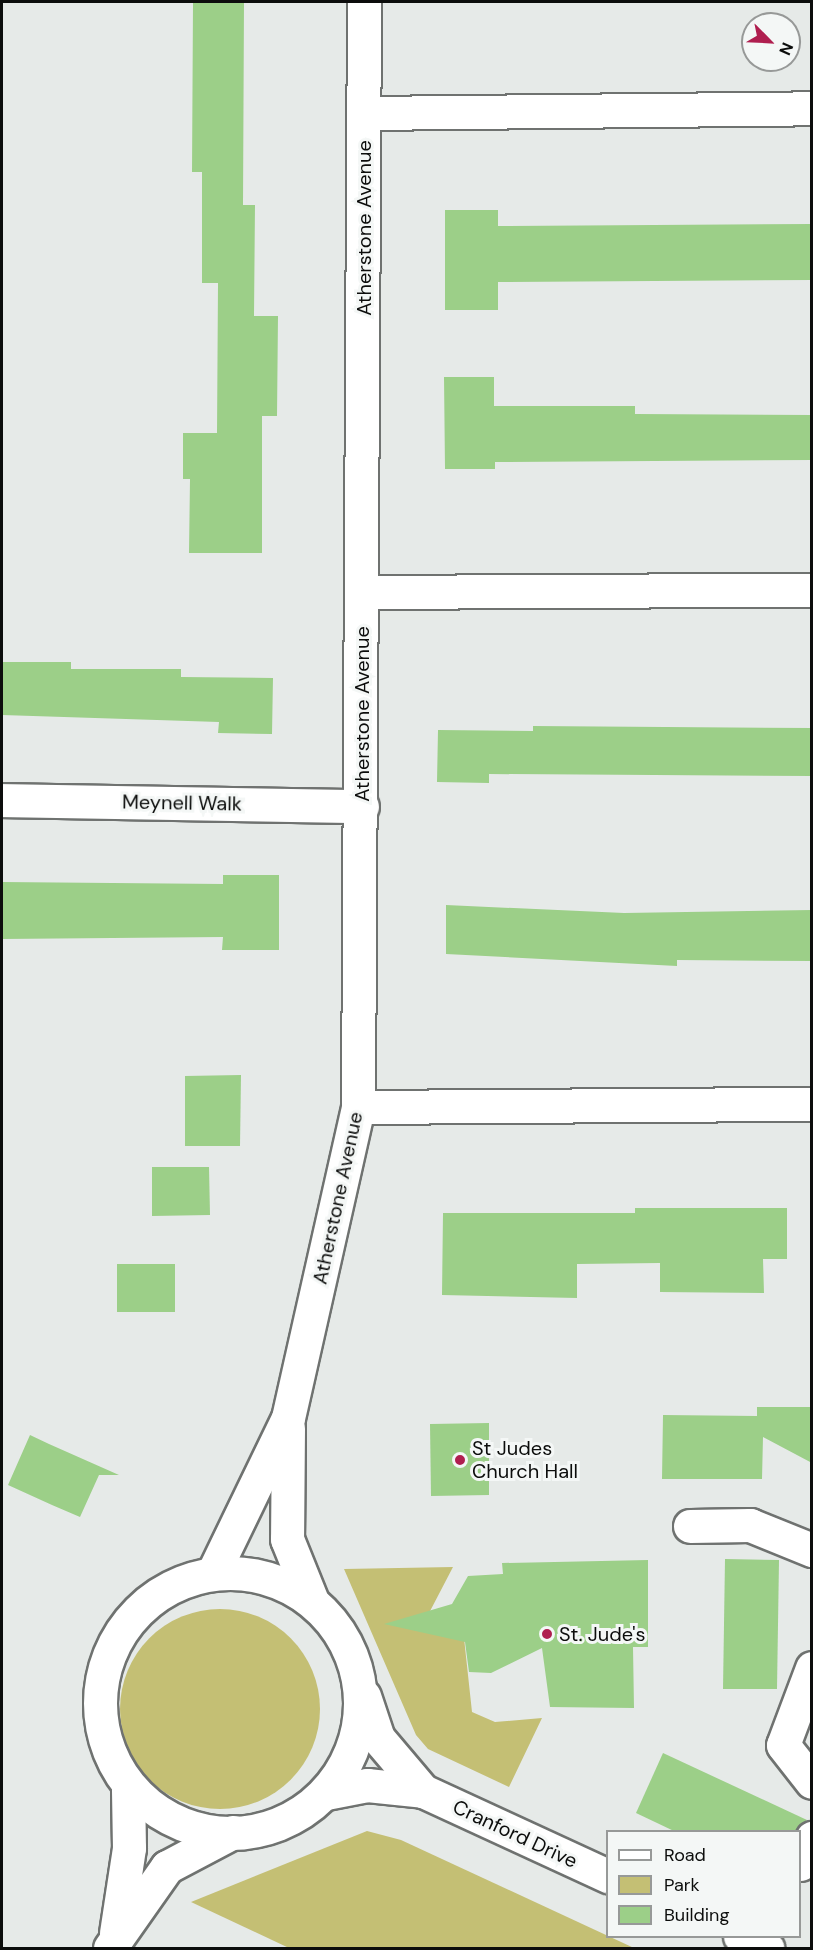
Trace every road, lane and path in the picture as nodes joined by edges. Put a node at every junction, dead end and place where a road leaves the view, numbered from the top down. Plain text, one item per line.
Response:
1 (364, 2) edge
2 (812, 108) edge
3 (364, 113) junction
4 (812, 590) edge
5 (363, 592) junction
6 (2, 800) edge
7 (362, 806) junction
8 (812, 1104) edge
9 (358, 1107) junction
10 (288, 1418) junction
11 (690, 1526) dead end
12 (812, 1550) edge
13 (213, 1573) junction
14 (312, 1601) junction
15 (812, 1668) edge
16 (357, 1677) junction
17 (812, 1782) edge
18 (128, 1789) junction
19 (423, 1791) junction
20 (326, 1793) junction
21 (234, 1831) junction
22 (812, 1838) edge
23 (801, 1862) edge
24 (606, 1875) edge
25 (113, 1943) edge

1 - 3 street, Atherstone Avenue
2 - 3 street
3 - 5 street, Atherstone Avenue
4 - 5 street
5 - 7 street, Atherstone Avenue
6 - 7 street, Meynell Walk
7 - 9 street, Atherstone Avenue
8 - 9 street
9 - 10 street, Atherstone Avenue
10 - 13 street, Atherstone Avenue
10 - 14 street, Atherstone Avenue
11 - 12 street
13 - 14 street
13 - 18 street
14 - 16 street
15 - 17 street
16 - 19 street, Cranford Drive
16 - 20 street
18 - 21 street
18 - 25 street
19 - 20 street, Cranford Drive
19 - 24 street, Cranford Drive
20 - 21 street
21 - 25 street
22 - 23 street

